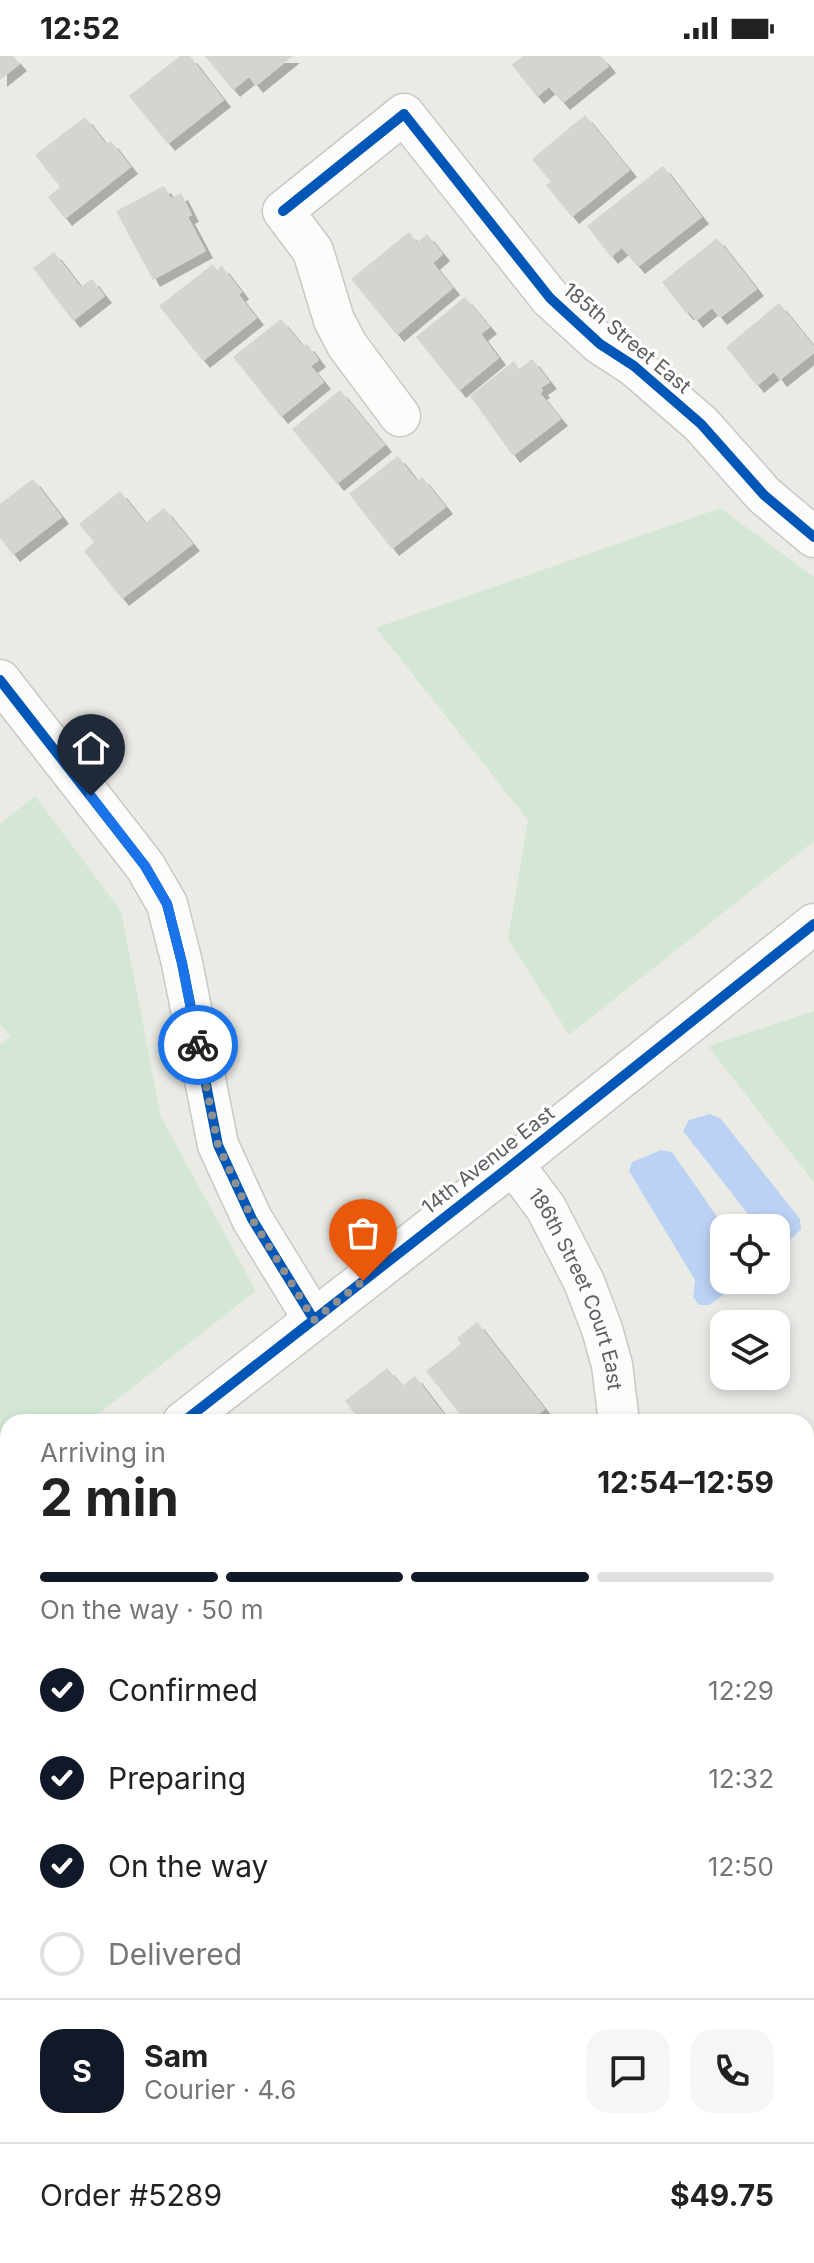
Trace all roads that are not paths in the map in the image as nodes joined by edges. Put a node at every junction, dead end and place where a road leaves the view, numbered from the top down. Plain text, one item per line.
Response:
1 (400, 416) dead end
2 (814, 537) edge
3 (0, 680) edge
4 (814, 924) edge
5 (513, 1164) junction
6 (314, 1320) junction
7 (193, 1414) edge
8 (618, 1414) edge

1 - 2 street, 185th Street East
3 - 6 street
4 - 5 street, 14th Avenue East
5 - 6 street, 14th Avenue East
5 - 8 street, 186th Street Court East
6 - 7 street, 14th Avenue East

